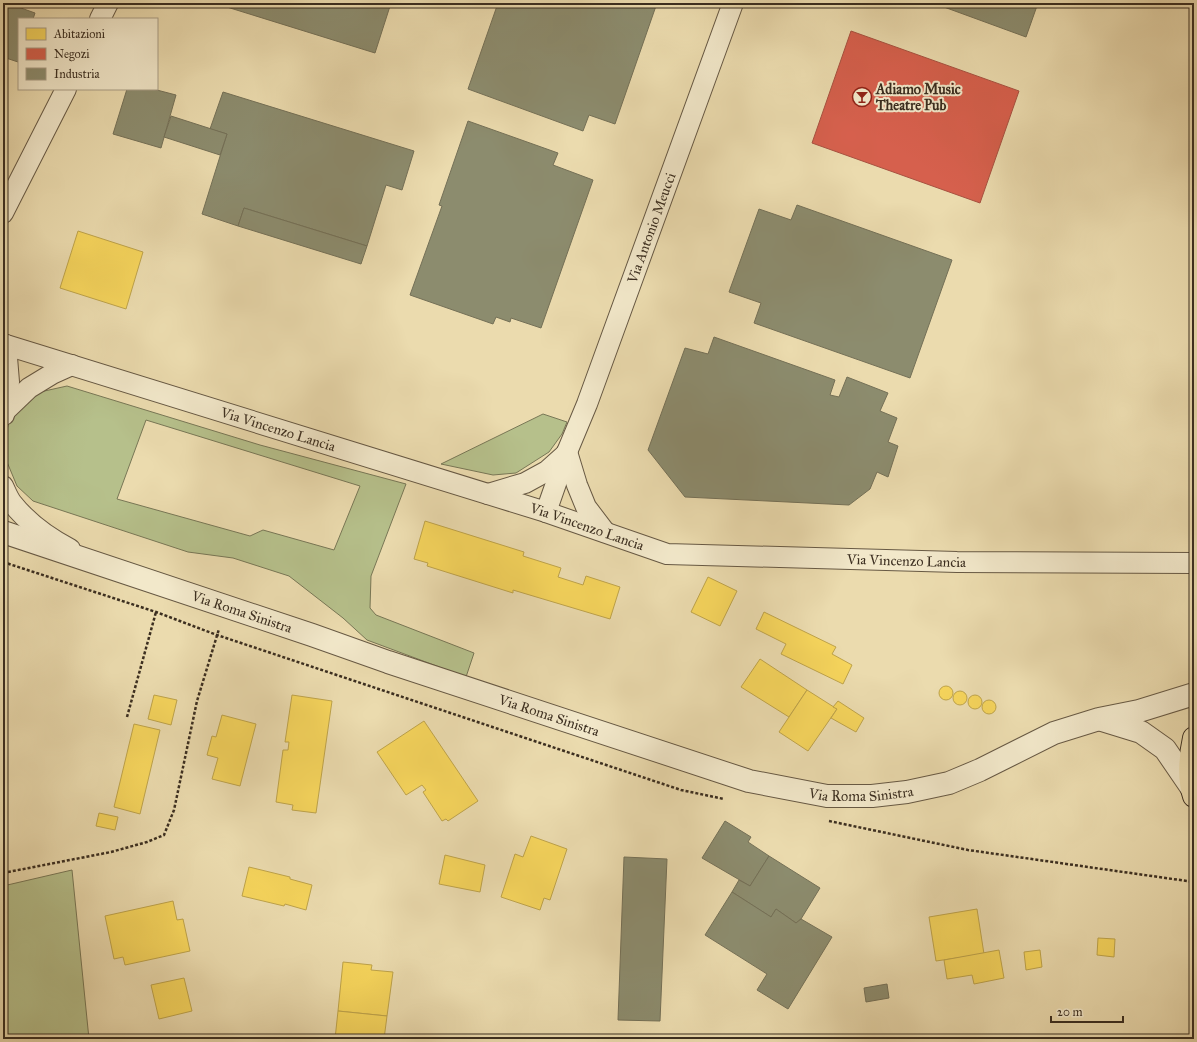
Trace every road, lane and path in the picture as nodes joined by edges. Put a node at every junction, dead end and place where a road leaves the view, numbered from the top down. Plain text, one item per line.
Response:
1 (108, 3) edge
2 (733, 3) edge
3 (100, 18) edge
4 (65, 90) edge
5 (3, 213) edge
6 (4, 344) edge
7 (72, 365) junction
8 (4, 414) edge
9 (567, 452) junction
10 (3, 486) edge
11 (488, 494) junction
12 (546, 512) junction
13 (3, 532) edge
14 (605, 532) junction
15 (1194, 563) edge
16 (104, 567) junction
17 (163, 586) junction
18 (227, 607) junction
19 (1194, 694) edge
20 (127, 717) dead end
21 (1099, 719) junction
22 (1194, 738) edge
23 (1193, 792) edge
24 (3, 873) edge

1 - 3 street
2 - 9 street, Via Antonio Meucci
4 - 5 street
6 - 7 street, Via Vincenzo Lancia
6 - 8 street
7 - 8 street
7 - 11 street, Via Vincenzo Lancia
9 - 11 street, Via Antonio Meucci
9 - 12 street, Via Antonio Meucci
9 - 14 street
10 - 16 street
11 - 12 street, Via Vincenzo Lancia
12 - 14 street, Via Vincenzo Lancia
13 - 16 street, Via Roma Sinistra
14 - 15 street, Via Vincenzo Lancia
16 - 17 street, Via Roma Sinistra
17 - 18 street, Via Roma Sinistra
17 - 20 path
18 - 21 street, Via Roma Sinistra
18 - 24 path
19 - 21 street, Via Roma Sinistra
21 - 23 street
22 - 23 main road

